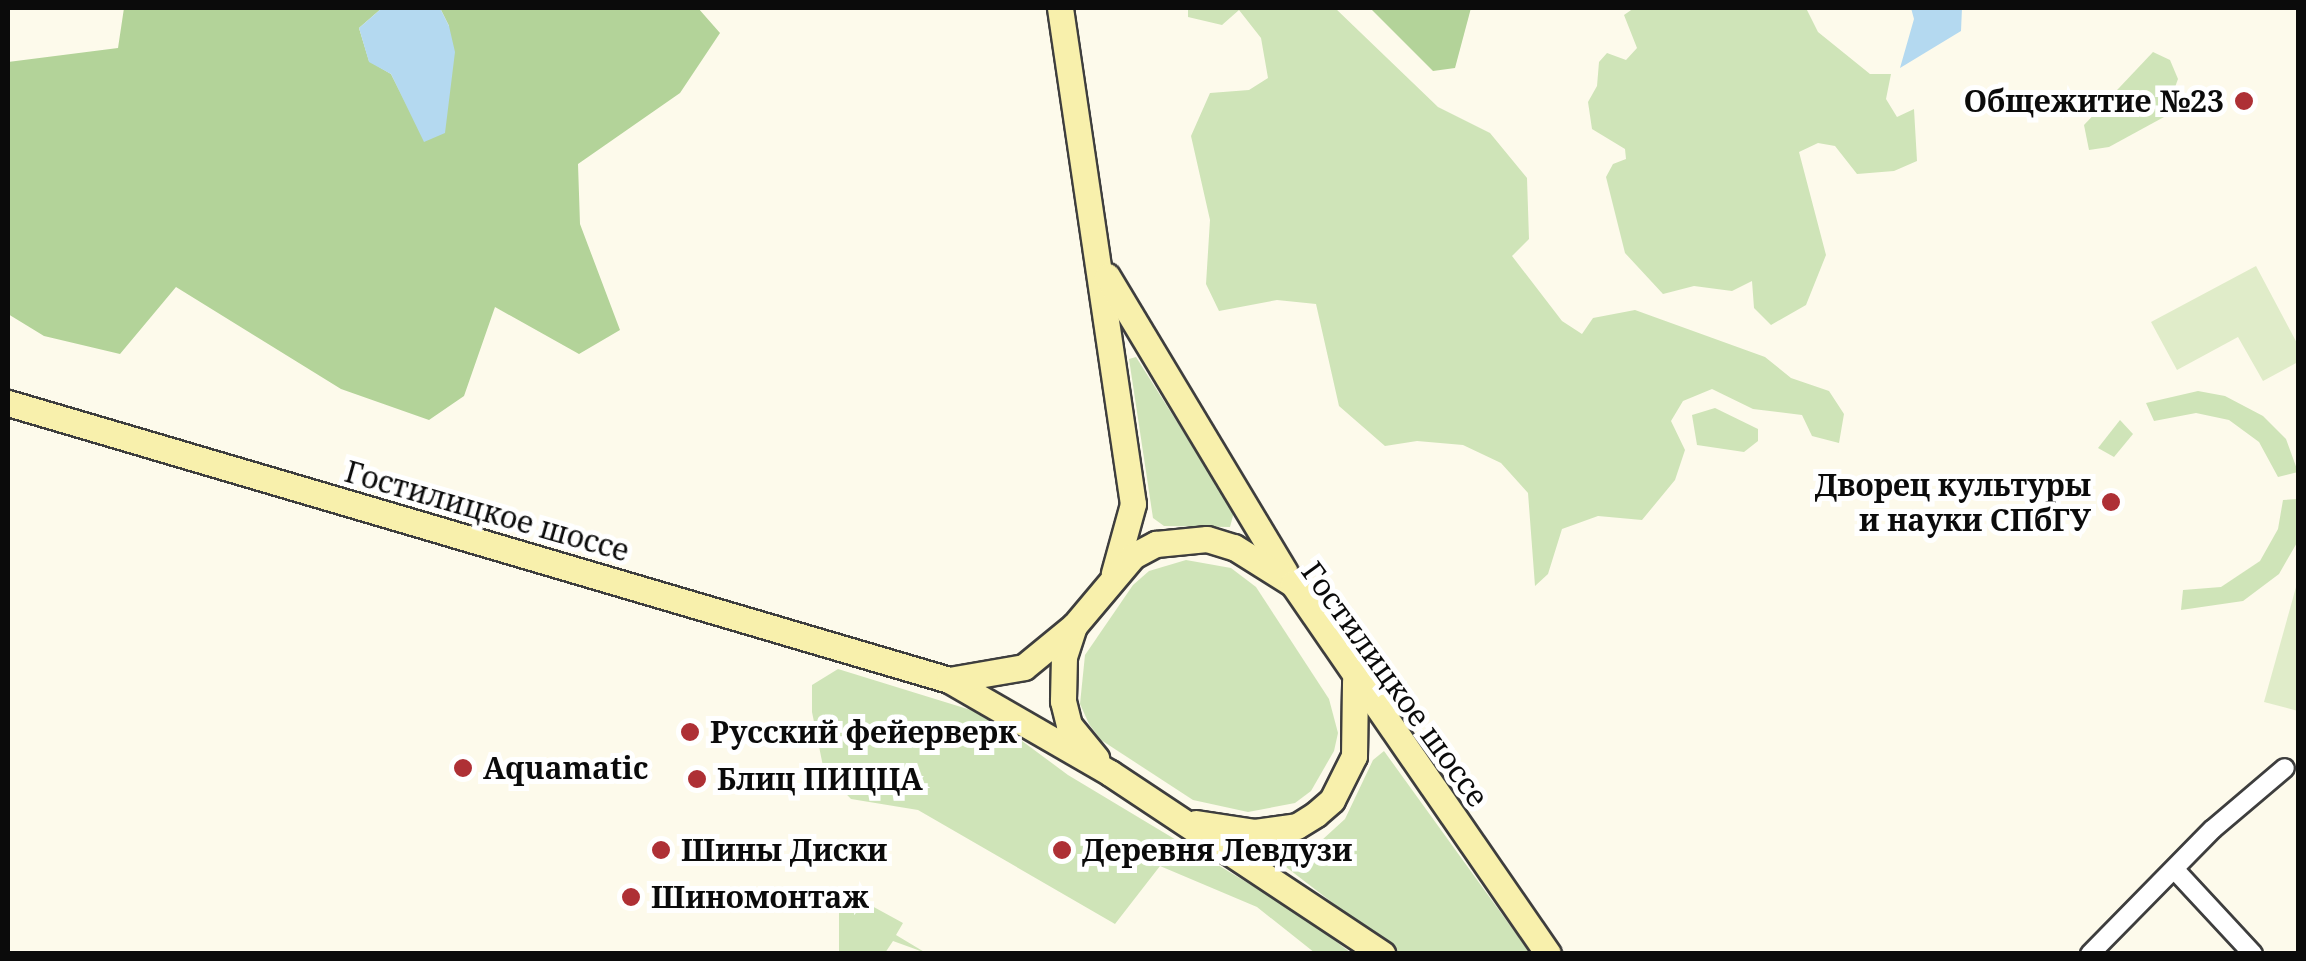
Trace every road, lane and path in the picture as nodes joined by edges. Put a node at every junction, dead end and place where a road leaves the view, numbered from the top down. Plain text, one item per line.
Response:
1 (1060, 8) edge
2 (1100, 260) junction
3 (8, 403) edge
4 (1113, 577) junction
5 (1292, 584) junction
6 (1074, 626) junction
7 (949, 680) junction
8 (1355, 681) junction
9 (2285, 768) dead end
10 (1110, 773) junction
11 (1184, 820) junction
12 (2176, 872) junction
13 (1382, 954) edge
14 (1548, 954) edge
15 (2090, 954) edge
16 (2253, 954) edge

1 - 2 main road
2 - 4 main road
2 - 5 main road
3 - 7 main road, Гостилицкое шоссе
4 - 5 main road, Гостилицкое шоссе
4 - 6 main road, Гостилицкое шоссе
5 - 8 main road, Гостилицкое шоссе
6 - 7 main road, Гостилицкое шоссе
6 - 10 main road
7 - 10 main road, Гостилицкое шоссе
8 - 11 main road
8 - 14 main road, Гостилицкое шоссе
9 - 12 street
10 - 11 main road, Гостилицкое шоссе
11 - 13 main road, Гостилицкое шоссе
12 - 15 street
12 - 16 street

